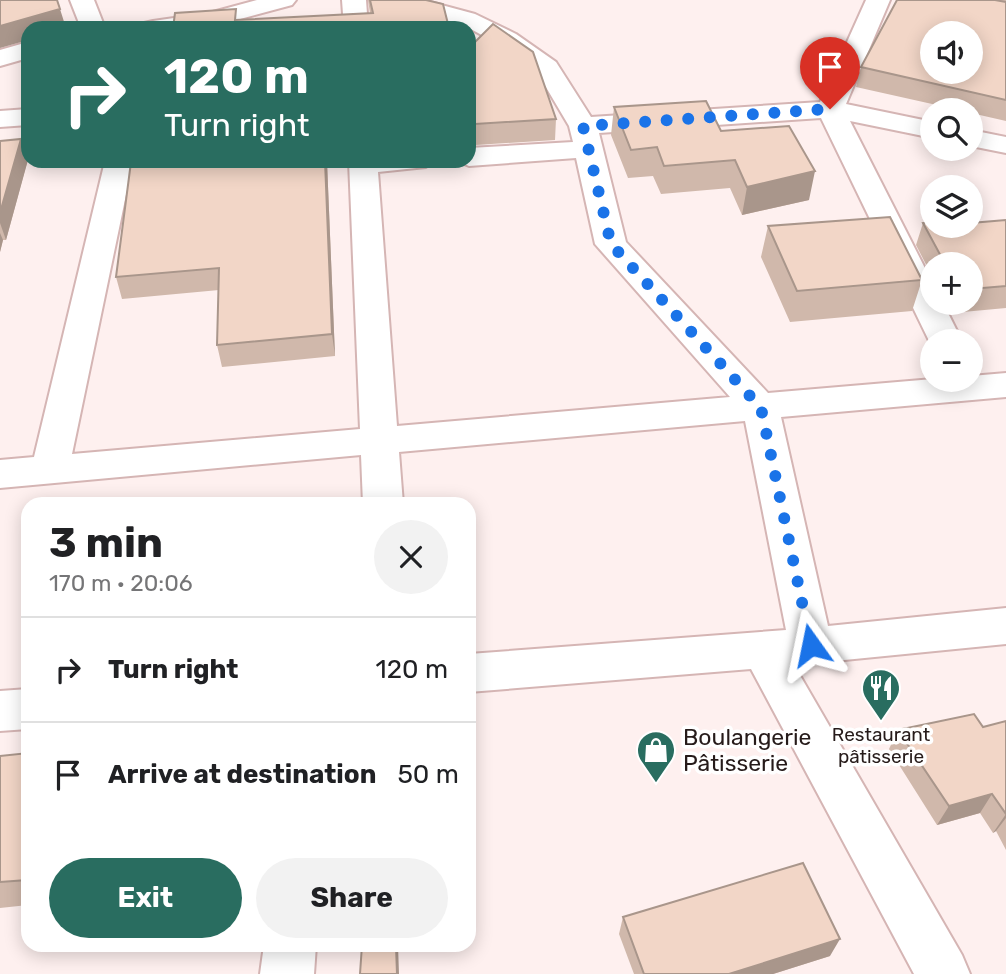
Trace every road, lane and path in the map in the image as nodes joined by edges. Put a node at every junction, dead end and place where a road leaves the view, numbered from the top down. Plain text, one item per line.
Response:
1 (82, 0) edge
2 (284, 0) edge
3 (354, 0) edge
4 (396, 0) edge
5 (878, 0) edge
6 (90, 21) edge
7 (203, 21) edge
8 (356, 21) edge
9 (470, 21) edge
10 (476, 24) edge
11 (21, 52) edge
12 (0, 58) edge
13 (830, 109) junction
14 (21, 118) edge
15 (0, 119) edge
16 (920, 127) edge
17 (586, 138) junction
18 (983, 140) edge
19 (1006, 145) edge
20 (476, 157) edge
21 (117, 168) edge
22 (363, 168) edge
23 (939, 329) edge
24 (983, 385) edge
25 (1006, 385) edge
26 (920, 390) edge
27 (761, 408) junction
28 (380, 441) junction
29 (50, 470) junction
30 (0, 474) edge
31 (383, 497) edge
32 (1006, 626) edge
33 (811, 645) junction
34 (763, 650) junction
35 (476, 672) edge
36 (21, 710) edge
37 (0, 711) edge
38 (289, 952) edge
39 (287, 974) edge
40 (943, 974) edge

1 - 6 street
2 - 7 street
3 - 8 street
4 - 9 street
5 - 13 street
10 - 17 street
11 - 12 street
13 - 16 street
13 - 17 street
13 - 23 street
14 - 15 street
17 - 20 street
17 - 27 street
18 - 19 street
21 - 29 street
22 - 28 street
24 - 25 street
26 - 27 street
27 - 28 street
27 - 33 street
28 - 29 street
28 - 31 street
29 - 30 street
32 - 33 street
33 - 34 street
34 - 35 street
34 - 40 street
36 - 37 street
38 - 39 street

